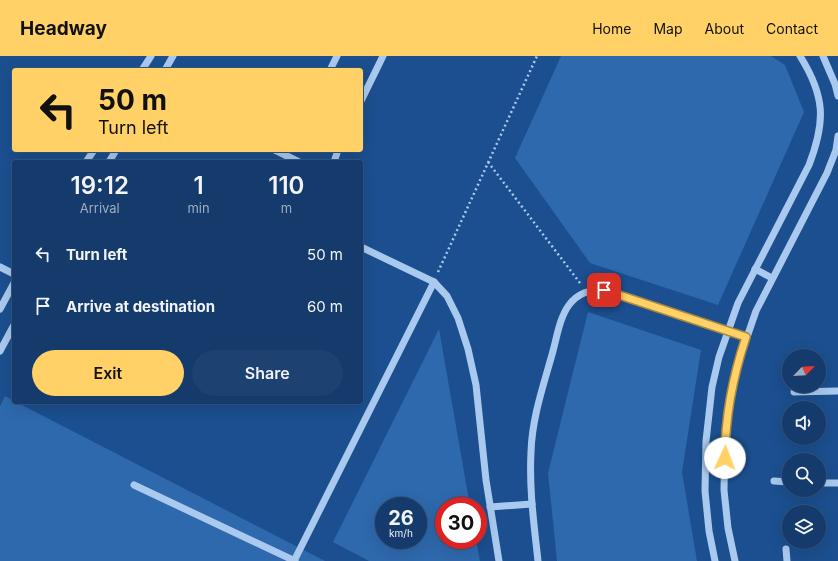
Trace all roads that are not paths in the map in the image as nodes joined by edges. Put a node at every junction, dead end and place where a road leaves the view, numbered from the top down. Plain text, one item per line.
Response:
1 (151, 56) edge
2 (173, 56) edge
3 (337, 56) edge
4 (383, 56) edge
5 (800, 56) edge
6 (823, 56) edge
7 (143, 68) edge
8 (166, 68) edge
9 (331, 68) edge
10 (838, 96) edge
11 (363, 97) edge
12 (838, 136) edge
13 (288, 153) edge
14 (296, 160) edge
15 (363, 248) edge
16 (0, 267) edge
17 (755, 268) junction
18 (12, 273) edge
19 (772, 278) junction
20 (434, 282) junction
21 (12, 287) edge
22 (0, 310) edge
23 (12, 329) edge
24 (727, 331) junction
25 (746, 337) junction
26 (0, 351) edge
27 (826, 391) edge
28 (838, 391) edge
29 (774, 481) dead end
30 (782, 482) edge
31 (826, 483) edge
32 (838, 483) edge
33 (134, 486) dead end
34 (532, 504) junction
35 (490, 507) junction
36 (786, 549) dead end
37 (295, 561) edge
38 (498, 561) edge
39 (538, 561) edge
40 (715, 561) edge
41 (735, 561) edge
42 (787, 561) edge

1 - 7 street
2 - 8 street
3 - 9 street
4 - 11 street
5 - 17 street
6 - 10 street
12 - 19 street
13 - 14 street
15 - 20 street
16 - 18 street
17 - 19 street
17 - 24 street
19 - 25 street
20 - 35 street
20 - 37 street
21 - 22 street
23 - 26 street
24 - 25 street
24 - 34 street
24 - 40 street
25 - 41 street
27 - 28 street
29 - 30 street
31 - 32 street
33 - 37 street
34 - 35 street
34 - 39 street
35 - 38 street
36 - 42 street

